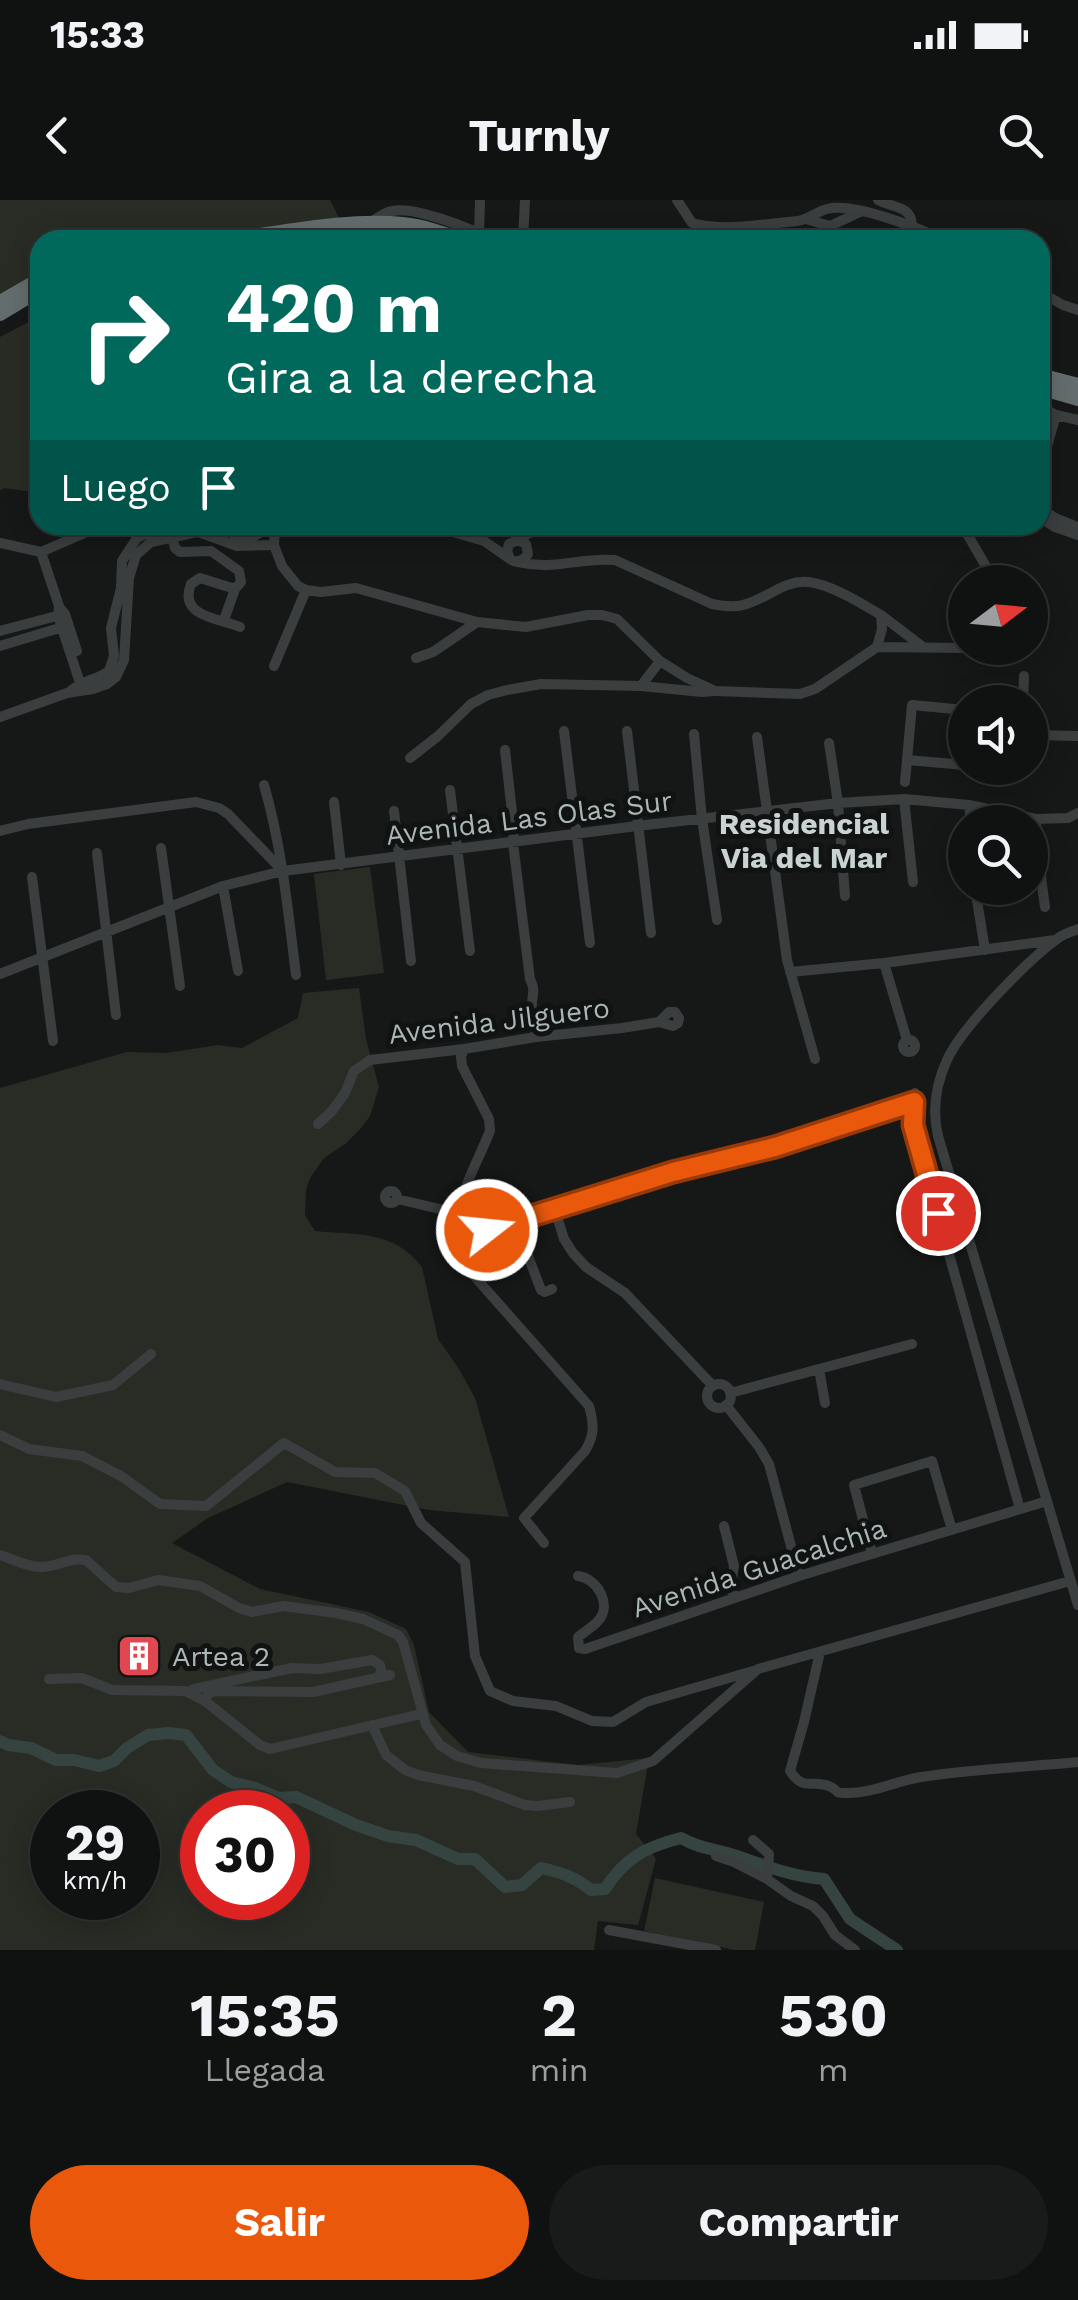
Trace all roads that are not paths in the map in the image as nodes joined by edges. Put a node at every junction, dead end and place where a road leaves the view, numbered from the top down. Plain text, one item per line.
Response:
1 (480, 200) edge
2 (525, 200) edge
3 (678, 200) edge
4 (878, 200) edge
5 (368, 223) junction
6 (912, 225) junction
7 (724, 227) junction
8 (309, 230) edge
9 (429, 230) edge
10 (471, 230) edge
11 (479, 230) edge
12 (524, 230) edge
13 (724, 230) edge
14 (923, 230) edge
15 (30, 284) edge
16 (30, 296) edge
17 (1050, 298) edge
18 (0, 302) edge
19 (1078, 310) edge
20 (0, 314) edge
21 (1050, 378) edge
22 (1078, 385) edge
23 (1050, 391) edge
24 (1078, 399) edge
25 (1050, 411) edge
26 (1078, 420) edge
27 (1050, 515) edge
28 (1050, 524) edge
29 (1078, 527) edge
30 (80, 535) edge
31 (160, 535) edge
32 (170, 535) edge
33 (207, 535) edge
34 (256, 535) edge
35 (274, 535) edge
36 (463, 535) edge
37 (526, 535) edge
38 (537, 535) edge
39 (968, 535) edge
40 (1078, 535) edge
41 (484, 541) junction
42 (513, 541) junction
43 (0, 542) edge
44 (229, 542) junction
45 (274, 545) junction
46 (528, 549) junction
47 (42, 552) junction
48 (514, 560) junction
49 (541, 565) junction
50 (985, 565) edge
51 (235, 589) junction
52 (306, 590) junction
53 (455, 615) junction
54 (881, 616) junction
55 (62, 618) junction
56 (224, 620) junction
57 (477, 622) junction
58 (240, 628) dead end
59 (0, 631) edge
60 (460, 634) junction
61 (0, 646) edge
62 (878, 647) junction
63 (924, 648) junction
64 (948, 648) edge
65 (416, 658) dead end
66 (660, 661) junction
67 (274, 666) dead end
68 (1024, 676) dead end
69 (1024, 685) edge
70 (85, 686) junction
71 (641, 686) junction
72 (715, 691) junction
73 (948, 708) edge
74 (0, 717) edge
75 (564, 731) dead end
76 (627, 732) dead end
77 (694, 734) dead end
78 (1048, 735) edge
79 (1078, 736) edge
80 (757, 738) dead end
81 (829, 743) dead end
82 (505, 750) dead end
83 (410, 758) dead end
84 (907, 760) junction
85 (948, 764) edge
86 (905, 782) dead end
87 (264, 785) dead end
88 (450, 790) dead end
89 (904, 800) junction
90 (334, 802) dead end
91 (838, 803) junction
92 (969, 805) edge
93 (394, 811) dead end
94 (767, 812) junction
95 (1078, 813) edge
96 (702, 819) junction
97 (1048, 819) edge
98 (637, 826) junction
99 (0, 831) edge
100 (577, 833) junction
101 (513, 843) junction
102 (161, 848) dead end
103 (456, 849) junction
104 (97, 853) dead end
105 (399, 857) junction
106 (341, 864) junction
107 (283, 871) junction
108 (32, 877) dead end
109 (913, 882) dead end
110 (223, 886) junction
111 (845, 896) dead end
112 (978, 905) edge
113 (170, 906) junction
114 (718, 920) dead end
115 (1078, 929) edge
116 (106, 932) junction
117 (652, 933) dead end
118 (1056, 940) junction
119 (590, 943) dead end
120 (470, 950) dead end
121 (985, 950) junction
122 (42, 957) junction
123 (411, 961) dead end
124 (884, 963) junction
125 (238, 970) dead end
126 (790, 972) junction
127 (0, 974) edge
128 (296, 976) dead end
129 (180, 986) dead end
130 (116, 1015) dead end
131 (658, 1022) dead end
132 (536, 1037) junction
133 (907, 1040) dead end
134 (53, 1041) dead end
135 (464, 1050) junction
136 (815, 1058) dead end
137 (318, 1124) dead end
138 (397, 1199) dead end
139 (555, 1210) junction
140 (457, 1214) junction
141 (516, 1222) junction
142 (458, 1239) junction
143 (552, 1289) dead end
144 (912, 1344) dead end
145 (151, 1354) dead end
146 (819, 1369) junction
147 (0, 1384) edge
148 (713, 1386) junction
149 (730, 1392) junction
150 (826, 1403) dead end
151 (726, 1405) junction
152 (0, 1435) edge
153 (1047, 1501) junction
154 (1020, 1509) junction
155 (724, 1526) dead end
156 (952, 1530) junction
157 (544, 1543) dead end
158 (0, 1554) edge
159 (872, 1554) junction
160 (578, 1576) dead end
161 (799, 1576) junction
162 (1070, 1581) junction
163 (734, 1598) junction
164 (1078, 1605) edge
165 (820, 1652) junction
166 (758, 1669) junction
167 (49, 1679) dead end
168 (188, 1692) junction
169 (205, 1700) junction
170 (422, 1714) junction
171 (372, 1725) junction
172 (1078, 1762) edge
173 (570, 1802) dead end
174 (753, 1840) dead end
175 (716, 1856) dead end
176 (768, 1877) junction
177 (609, 1930) dead end
178 (716, 1950) edge
179 (855, 1950) edge

1 - 11 street
2 - 12 street
3 - 7 street
4 - 6 street
5 - 8 highway
5 - 9 highway
5 - 10 street
6 - 7 street
6 - 14 street
7 - 13 street
15 - 18 highway
16 - 20 highway
17 - 19 street
21 - 22 highway
23 - 24 highway
25 - 26 street
27 - 29 street
28 - 40 street
30 - 47 street
31 - 70 street
32 - 51 street
33 - 44 street
34 - 44 street
35 - 45 street
36 - 41 street
37 - 42 street
38 - 46 street
39 - 50 street
41 - 42 street
41 - 48 street
42 - 46 street
42 - 48 street
43 - 47 street
44 - 45 street
45 - 52 street
46 - 48 street
46 - 49 street
47 - 55 street
48 - 49 street
49 - 54 street
51 - 56 street
51 - 56 street
52 - 53 street
52 - 67 street
53 - 57 street
53 - 60 street
54 - 62 street
54 - 63 street
55 - 59 street
55 - 61 street
55 - 70 street
56 - 58 street
57 - 60 street
57 - 66 street
60 - 65 street
62 - 63 street
62 - 72 street
63 - 64 street
66 - 71 street
66 - 72 street
68 - 69 street
70 - 74 street
71 - 72 street
71 - 83 street
73 - 84 street
75 - 100 street
76 - 98 street
77 - 96 street
78 - 79 street
80 - 94 street
81 - 91 street
82 - 101 street
84 - 85 street
84 - 86 street
87 - 107 street
88 - 103 street
89 - 91 street, Avenida Las Olas Sur
89 - 92 street, Avenida Las Olas Sur
89 - 109 street
90 - 106 street
91 - 94 street, Avenida Las Olas Sur
91 - 111 street
93 - 105 street
94 - 96 street, Avenida Las Olas Sur
94 - 126 street
95 - 97 street, Avenida Las Olas Sur
96 - 98 street, Avenida Las Olas Sur
96 - 114 street
98 - 100 street, Avenida Las Olas Sur
98 - 117 street
99 - 107 street
100 - 101 street, Avenida Las Olas Sur
100 - 119 street
101 - 103 street, Avenida Las Olas Sur
101 - 132 street
102 - 113 street
103 - 105 street, Avenida Las Olas Sur
103 - 120 street
104 - 116 street
105 - 106 street, Avenida Las Olas Sur
105 - 123 street
106 - 107 street, Avenida Las Olas Sur
107 - 110 street, Avenida Las Olas Sur
107 - 128 street
108 - 122 street
110 - 113 street, Avenida Las Olas Sur
110 - 125 street
112 - 121 street
113 - 116 street, Avenida Las Olas Sur
113 - 129 street
115 - 118 street
116 - 122 street, Avenida Las Olas Sur
116 - 130 street
118 - 121 street
118 - 153 street
121 - 124 street
122 - 127 street, Avenida Las Olas Sur
122 - 134 street
124 - 126 street
124 - 133 street
126 - 136 street
131 - 132 street, Avenida Jilguero
132 - 135 street, Avenida Jilguero
135 - 137 street, Avenida Jilguero
135 - 140 street
138 - 140 street
139 - 141 street
139 - 148 street
139 - 154 street
140 - 142 street
141 - 142 street
141 - 143 street
142 - 157 street
144 - 146 street
145 - 147 street
146 - 149 street
146 - 150 street
148 - 149 street
148 - 151 street
149 - 151 street
151 - 161 street
152 - 166 street
153 - 154 street, Avenida Guacalchia
153 - 162 street
154 - 156 street, Avenida Guacalchia
155 - 163 street
156 - 159 street, Avenida Guacalchia
156 - 159 street
158 - 170 street
159 - 161 street, Avenida Guacalchia
160 - 163 street, Avenida Guacalchia
161 - 163 street, Avenida Guacalchia
162 - 164 street
162 - 165 street
165 - 166 street
165 - 172 street
166 - 170 street
167 - 168 street
168 - 169 street
168 - 169 street
169 - 171 street
170 - 171 street
171 - 173 street
174 - 176 street
175 - 176 street
176 - 179 street
177 - 178 street

